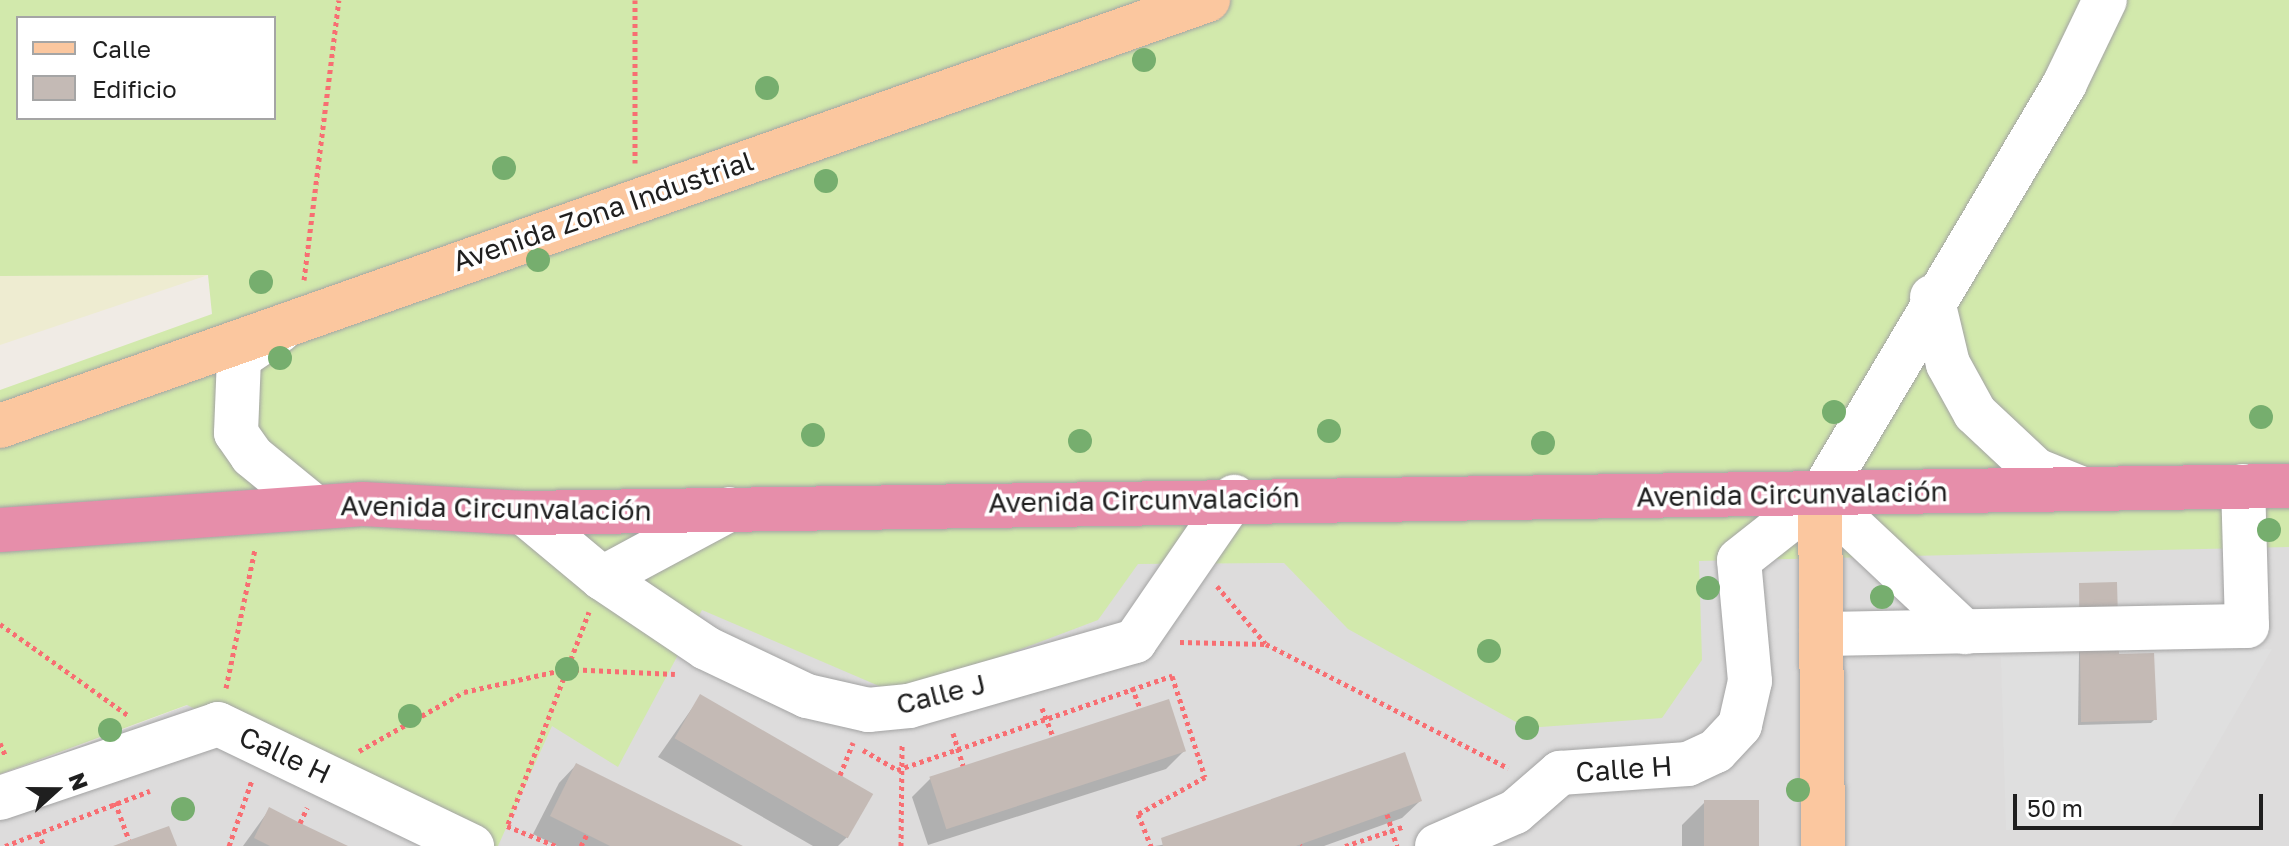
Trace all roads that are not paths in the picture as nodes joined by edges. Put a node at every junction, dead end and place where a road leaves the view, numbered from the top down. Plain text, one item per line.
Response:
1 (1208, 0) edge
2 (2105, 0) edge
3 (1932, 297) junction
4 (295, 319) junction
5 (0, 426) edge
6 (2243, 486) junction
7 (2289, 486) edge
8 (2080, 488) junction
9 (1820, 496) junction
10 (1234, 497) junction
11 (313, 506) junction
12 (730, 509) junction
13 (524, 513) junction
14 (0, 530) edge
15 (602, 578) junction
16 (1965, 632) junction
17 (1821, 634) junction
18 (0, 798) edge
19 (494, 835) edge
20 (1437, 846) edge
21 (1823, 846) edge

1 - 4 main road, Avenida Zona Industrial
2 - 3 street
3 - 8 street
3 - 9 street
4 - 5 main road, Avenida Zona Industrial
4 - 11 street
6 - 7 highway, Avenida Circunvalación
6 - 8 highway, Avenida Circunvalación
6 - 16 street
8 - 9 highway, Avenida Circunvalación
9 - 10 highway, Avenida Circunvalación
9 - 16 street
9 - 17 main road
9 - 20 street, Calle H
10 - 12 highway, Avenida Circunvalación
10 - 15 street, Calle J
11 - 13 highway, Avenida Circunvalación
11 - 14 highway, Avenida Circunvalación
12 - 13 highway, Avenida Circunvalación
12 - 15 street
13 - 15 street, Calle J
16 - 17 street
17 - 21 main road
18 - 19 street, Calle H

